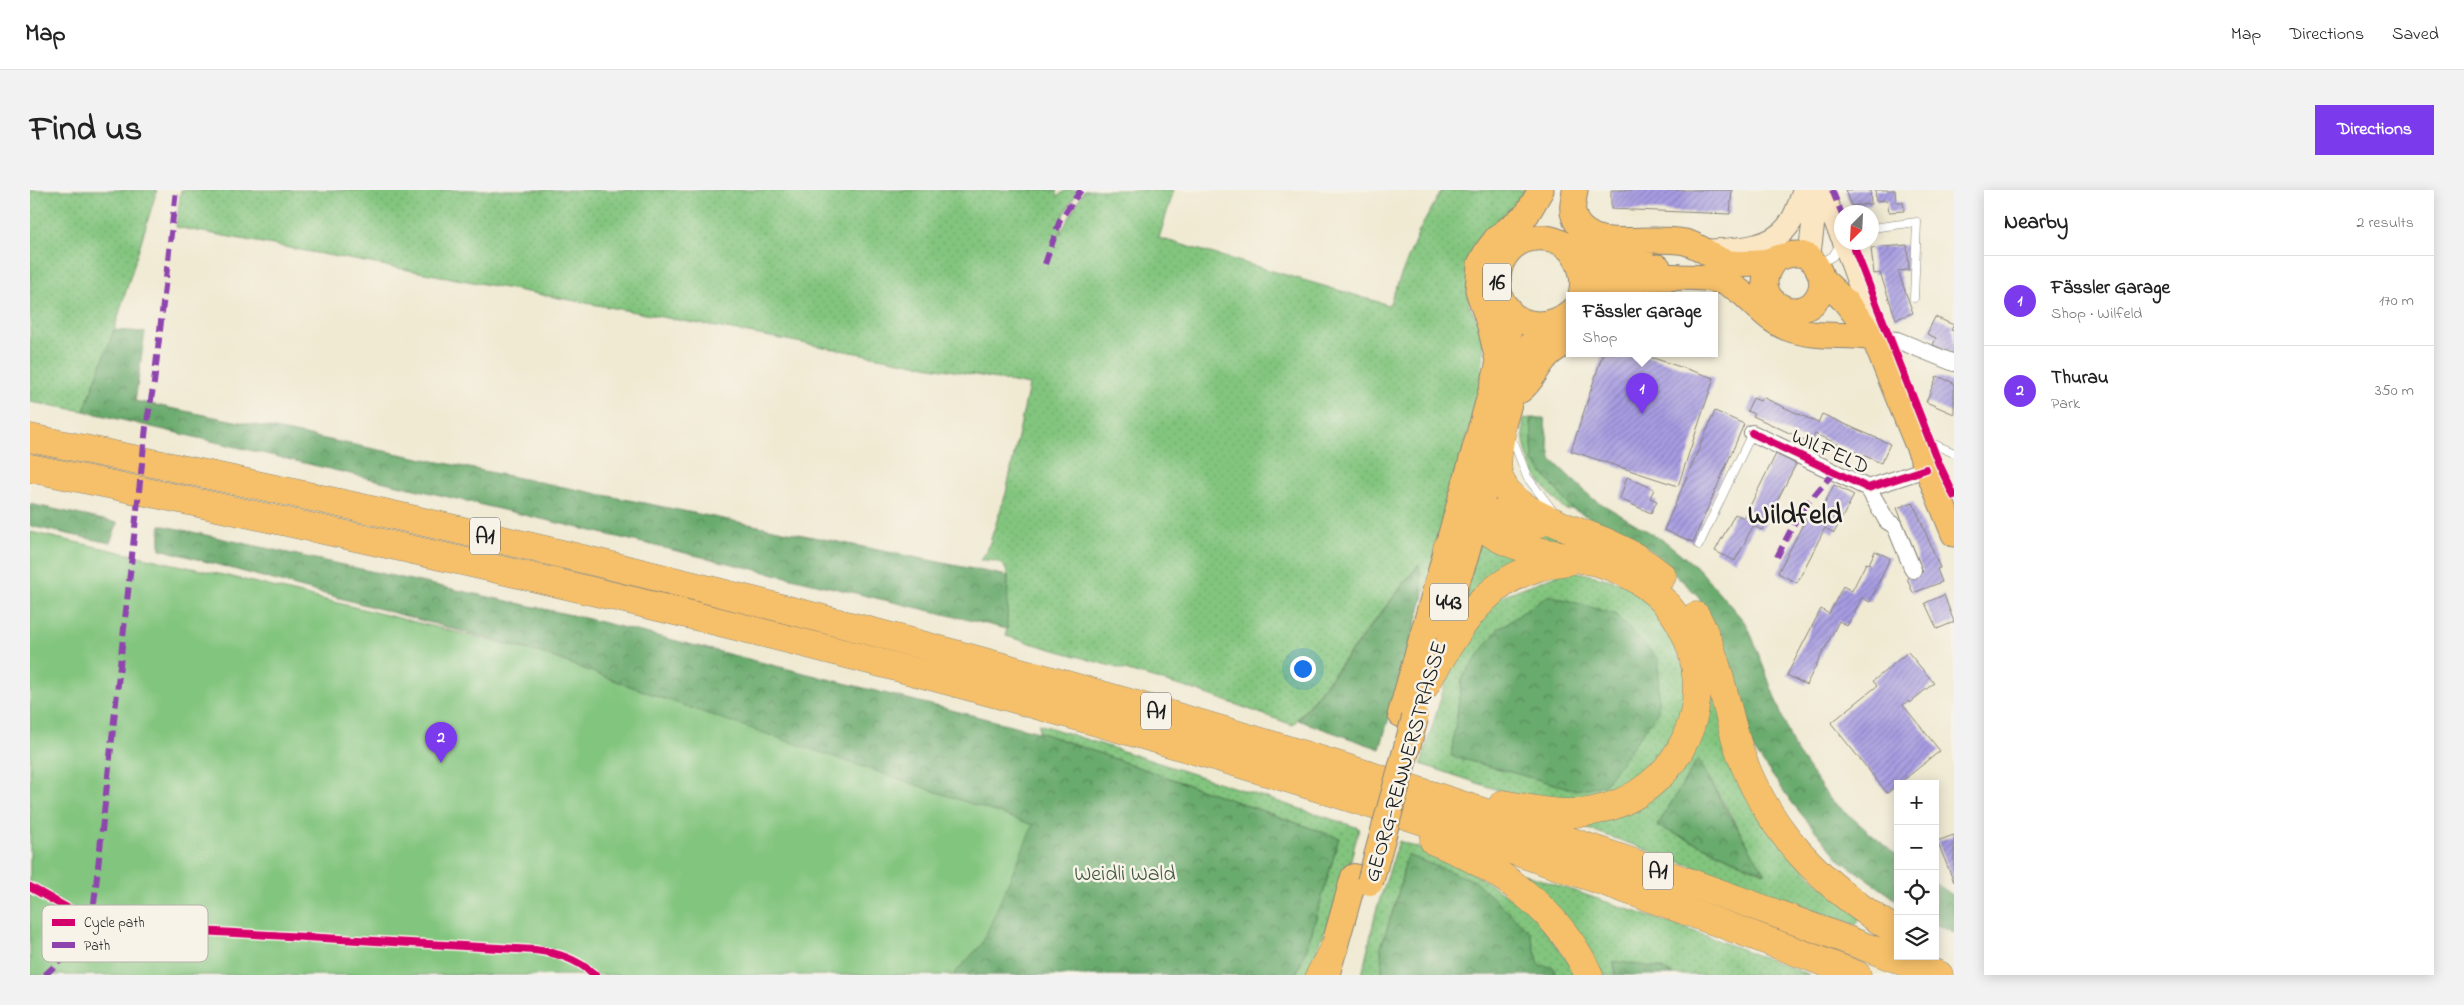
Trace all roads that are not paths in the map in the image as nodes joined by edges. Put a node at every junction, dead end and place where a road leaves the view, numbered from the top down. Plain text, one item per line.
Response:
1 (1541, 190) edge
2 (1553, 190) edge
3 (1564, 190) edge
4 (1574, 190) edge
5 (1811, 191) edge
6 (1834, 221) edge
7 (1879, 227) edge
8 (1525, 241) junction
9 (1564, 245) junction
10 (1836, 250) edge
11 (1846, 250) edge
12 (1705, 251) junction
13 (1803, 263) junction
14 (1676, 276) joint
15 (1766, 289) junction
16 (1582, 290) edge
17 (1616, 292) edge
18 (1914, 298) dead end
19 (1810, 305) junction
20 (1507, 308) junction
21 (1856, 317) junction
22 (1559, 318) edge
23 (1874, 338) junction
24 (1566, 343) edge
25 (1496, 358) junction
26 (1954, 363) edge
27 (1511, 397) junction
28 (1752, 433) joint
29 (1501, 434) junction
30 (30, 438) edge
31 (1916, 440) junction
32 (1954, 453) edge
33 (30, 468) edge
34 (1926, 469) junction
35 (1467, 481) junction
36 (1868, 488) junction
37 (1476, 517) junction
38 (1567, 528) junction
39 (1954, 534) edge
40 (1699, 545) dead end
41 (1447, 548) junction
42 (1584, 560) junction
43 (1913, 570) dead end
44 (1424, 687) junction
45 (1408, 716) junction
46 (1374, 777) junction
47 (1325, 791) junction
48 (1362, 880) junction
49 (1894, 929) edge
50 (1334, 948) junction
51 (1939, 955) edge
52 (1954, 963) edge
53 (1320, 975) edge
54 (1327, 975) edge
55 (1344, 975) edge
56 (1588, 975) edge
57 (1857, 975) edge
58 (1939, 975) edge

1 - 25 main road
2 - 8 main road, 16
3 - 9 main road
4 - 12 main road
5 - 6 main road
5 - 12 main road
5 - 13 main road
7 - 18 lane
8 - 9 main road, 16
8 - 20 main road, 16
9 - 12 main road, 16
9 - 16 main road
10 - 13 lane
11 - 23 main road
12 - 13 main road
13 - 15 main road
13 - 19 main road
13 - 21 main road
14 - 17 highway
14 - 23 main road
15 - 16 main road
15 - 19 main road
19 - 21 main road
20 - 22 main road, 16
20 - 25 highway, GEORG-RENNERSTRASSE
21 - 23 main road
22 - 27 highway, GEORG-RENNERSTRASSE
23 - 26 street
23 - 31 main road
24 - 27 highway
25 - 35 highway, GEORG-RENNERSTRASSE
27 - 29 highway, GEORG-RENNERSTRASSE / 443
28 - 36 street, WILFELD
28 - 40 lane
29 - 37 highway, GEORG-RENNERSTRASSE / 443
29 - 38 highway
30 - 46 highway, A1
31 - 32 lane
31 - 34 main road
33 - 47 highway, A1
34 - 36 street, WILFELD
34 - 39 main road
35 - 37 highway
35 - 41 highway, GEORG-RENNERSTRASSE
36 - 43 street, WILFELD
37 - 38 highway
37 - 41 highway
37 - 42 highway
37 - 44 highway, GEORG-RENNERSTRASSE / 443
38 - 49 highway
41 - 45 highway, GEORG-RENNERSTRASSE / 443
42 - 44 highway
42 - 46 highway
44 - 45 highway, GEORG-RENNERSTRASSE / 443
45 - 48 highway, GEORG-RENNERSTRASSE / 443, bridge
46 - 58 highway, A1
47 - 56 highway
47 - 57 highway, A1
48 - 50 highway, GEORG-RENNERSTRASSE / 443
48 - 55 highway, GEORG-RENNERSTRASSE / 443
50 - 53 highway
50 - 54 highway, GEORG-RENNERSTRASSE / 443
51 - 52 highway

